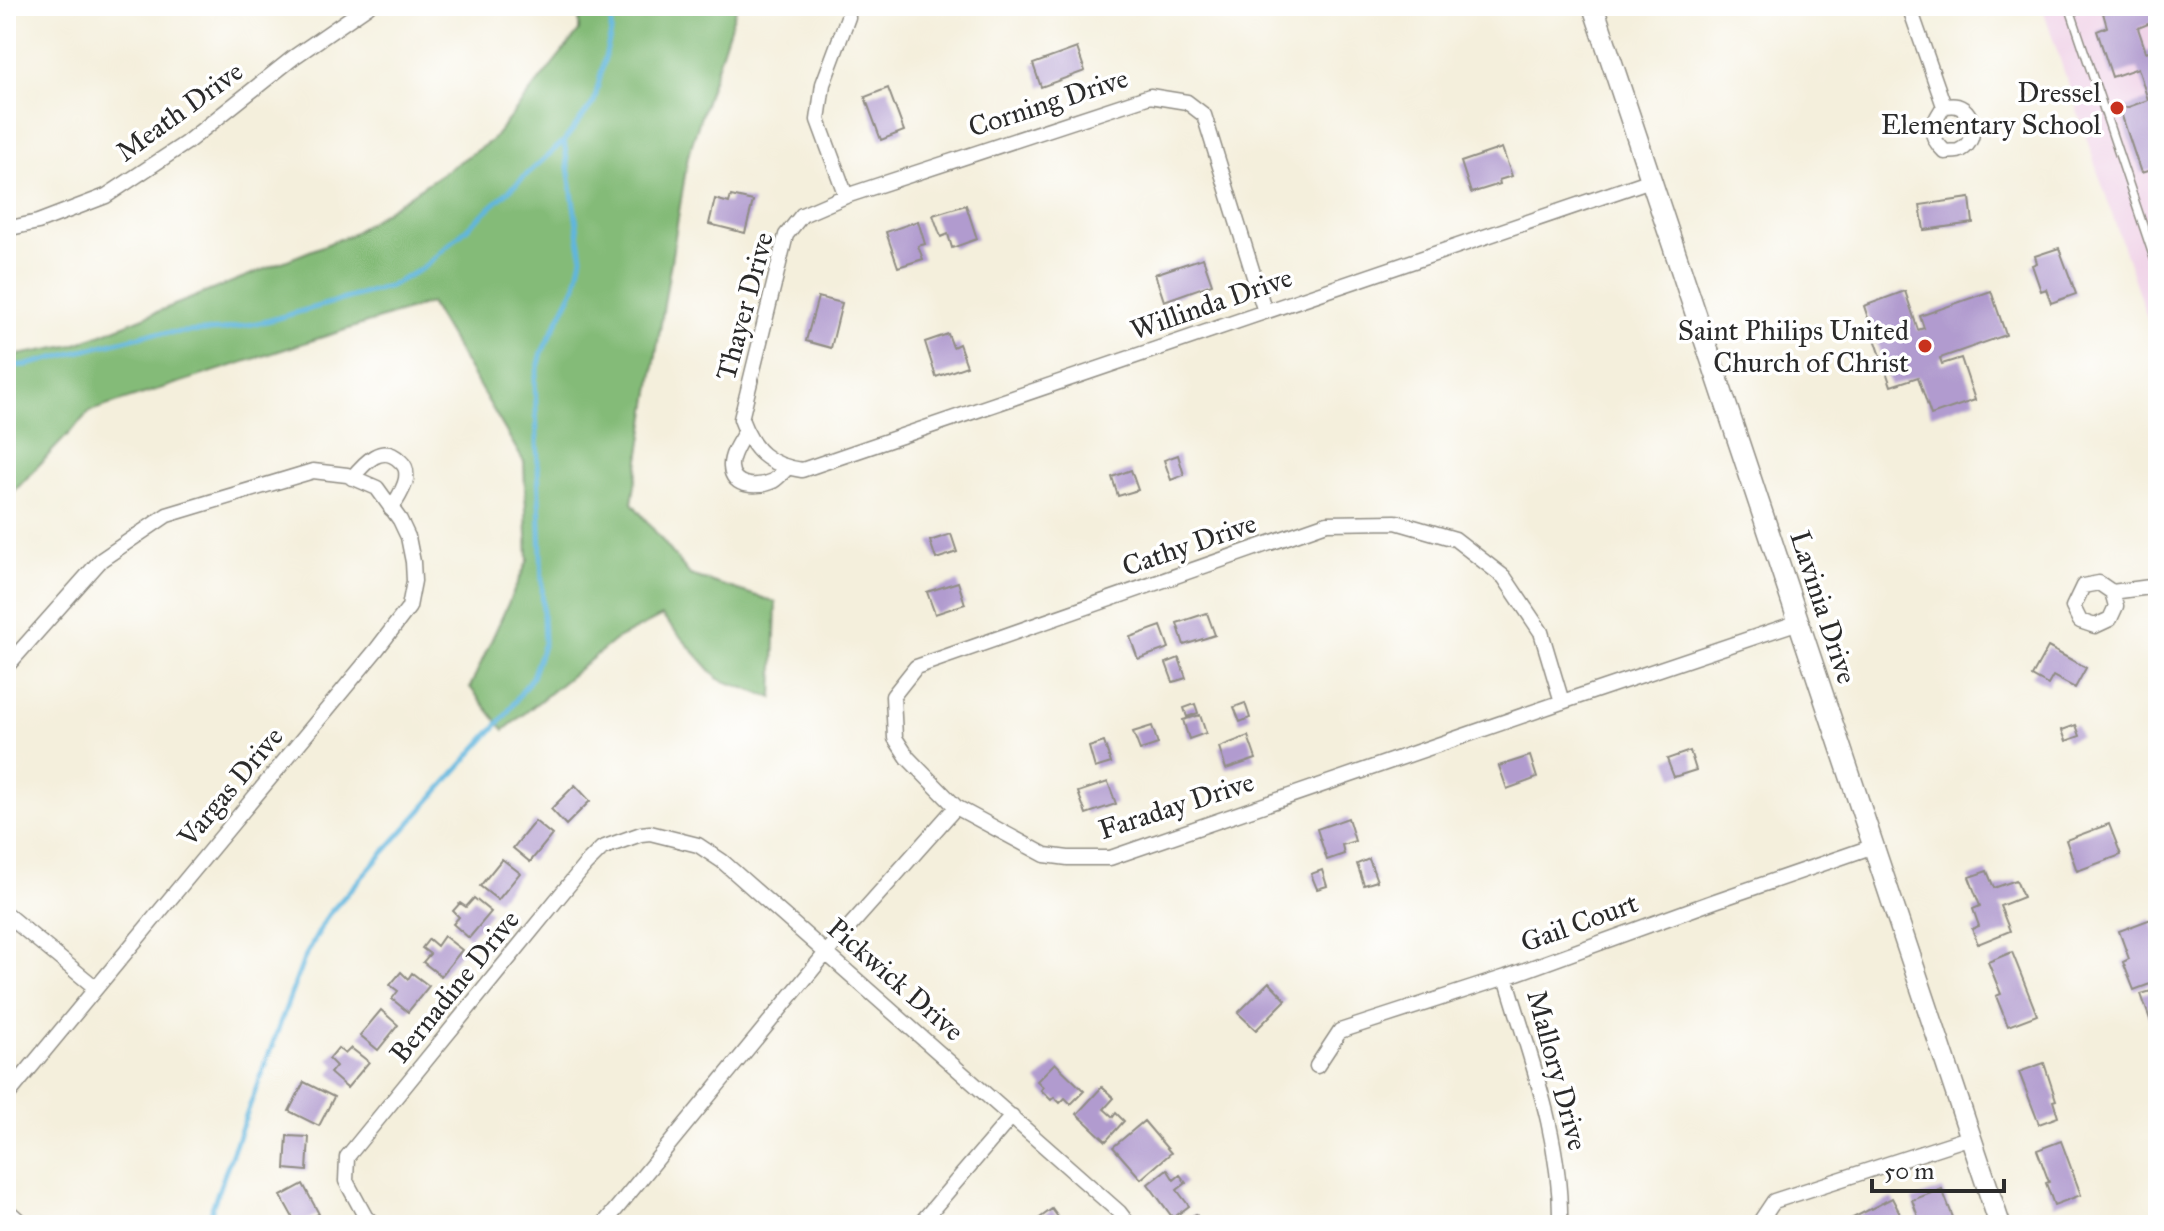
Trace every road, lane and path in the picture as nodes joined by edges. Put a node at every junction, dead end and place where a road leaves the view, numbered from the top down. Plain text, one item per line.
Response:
1 (368, 6) edge
2 (1593, 6) edge
3 (1909, 6) edge
4 (2069, 6) edge
5 (848, 17) dead end
6 (1944, 106) dead end
7 (1651, 180) junction
8 (846, 196) junction
9 (6, 229) edge
10 (2158, 270) edge
11 (1265, 312) junction
12 (746, 431) junction
13 (787, 468) junction
14 (352, 478) junction
15 (391, 509) junction
16 (2158, 586) edge
17 (2112, 592) dead end
18 (1799, 622) junction
19 (6, 667) edge
20 (1562, 702) junction
21 (956, 807) junction
22 (1874, 846) junction
23 (602, 848) joint
24 (6, 914) edge
25 (826, 953) junction
26 (1506, 977) junction
27 (96, 988) junction
28 (1317, 1066) dead end
29 (6, 1097) edge
30 (1012, 1116) junction
31 (1971, 1137) junction
32 (6, 1209) edge
33 (24, 1225) edge
34 (378, 1225) edge
35 (603, 1225) edge
36 (919, 1225) edge
37 (1129, 1225) edge
38 (1560, 1225) edge
39 (1758, 1225) edge
40 (2000, 1225) edge

1 - 9 street, Meath Drive
2 - 7 street, Lavinia Drive
3 - 6 street
4 - 10 lane
5 - 8 street
7 - 11 street, Willinda Drive
7 - 18 street, Lavinia Drive
8 - 11 street, Corning Drive
8 - 12 street, Thayer Drive
11 - 13 street, Willinda Drive
12 - 13 street
12 - 13 street, Willinda Drive
14 - 15 street, Vargas Drive
14 - 15 street
14 - 19 street
15 - 27 street, Vargas Drive
16 - 17 street
18 - 20 street, Faraday Drive
18 - 22 street, Lavinia Drive
20 - 21 street, Faraday Drive
20 - 21 street, Cathy Drive
21 - 25 street
22 - 26 street, Gail Court
22 - 31 street, Lavinia Drive
23 - 25 street, Pickwick Drive
23 - 34 street, Bernadine Drive
24 - 27 street
25 - 30 street, Pickwick Drive
25 - 35 street
26 - 28 street, Gail Court
26 - 38 street, Mallory Drive
27 - 29 street, Vargas Drive
30 - 36 street
30 - 37 street, Pickwick Drive
31 - 39 street
31 - 40 street, Lavinia Drive
32 - 33 street

